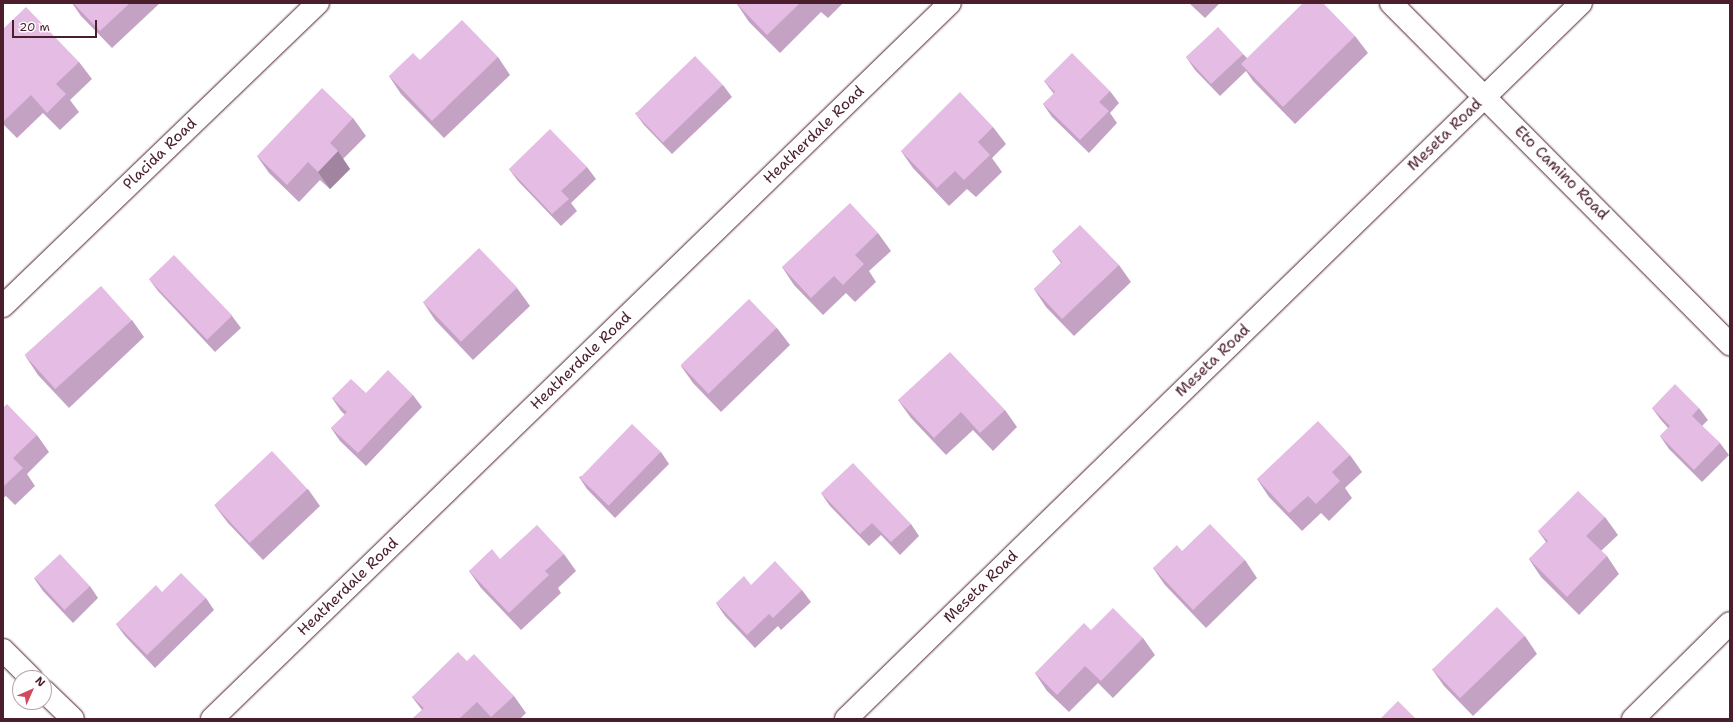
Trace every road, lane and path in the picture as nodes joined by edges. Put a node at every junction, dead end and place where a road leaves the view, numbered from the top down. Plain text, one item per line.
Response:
1 (318, 3) edge
2 (950, 3) edge
3 (1391, 3) edge
4 (1581, 3) edge
5 (1485, 96) junction
6 (3, 306) edge
7 (1730, 344) edge
8 (1730, 623) edge
9 (3, 650) edge
10 (23, 670) edge
11 (52, 699) edge
12 (72, 719) edge
13 (212, 719) edge
14 (846, 719) edge
15 (1633, 719) edge

1 - 6 street, Placida Road
2 - 13 street, Heatherdale Road
3 - 5 street, Eto Camino Road
4 - 5 street, Meseta Road
5 - 7 street, Eto Camino Road
5 - 14 street, Meseta Road
8 - 15 street
9 - 10 street
11 - 12 street

